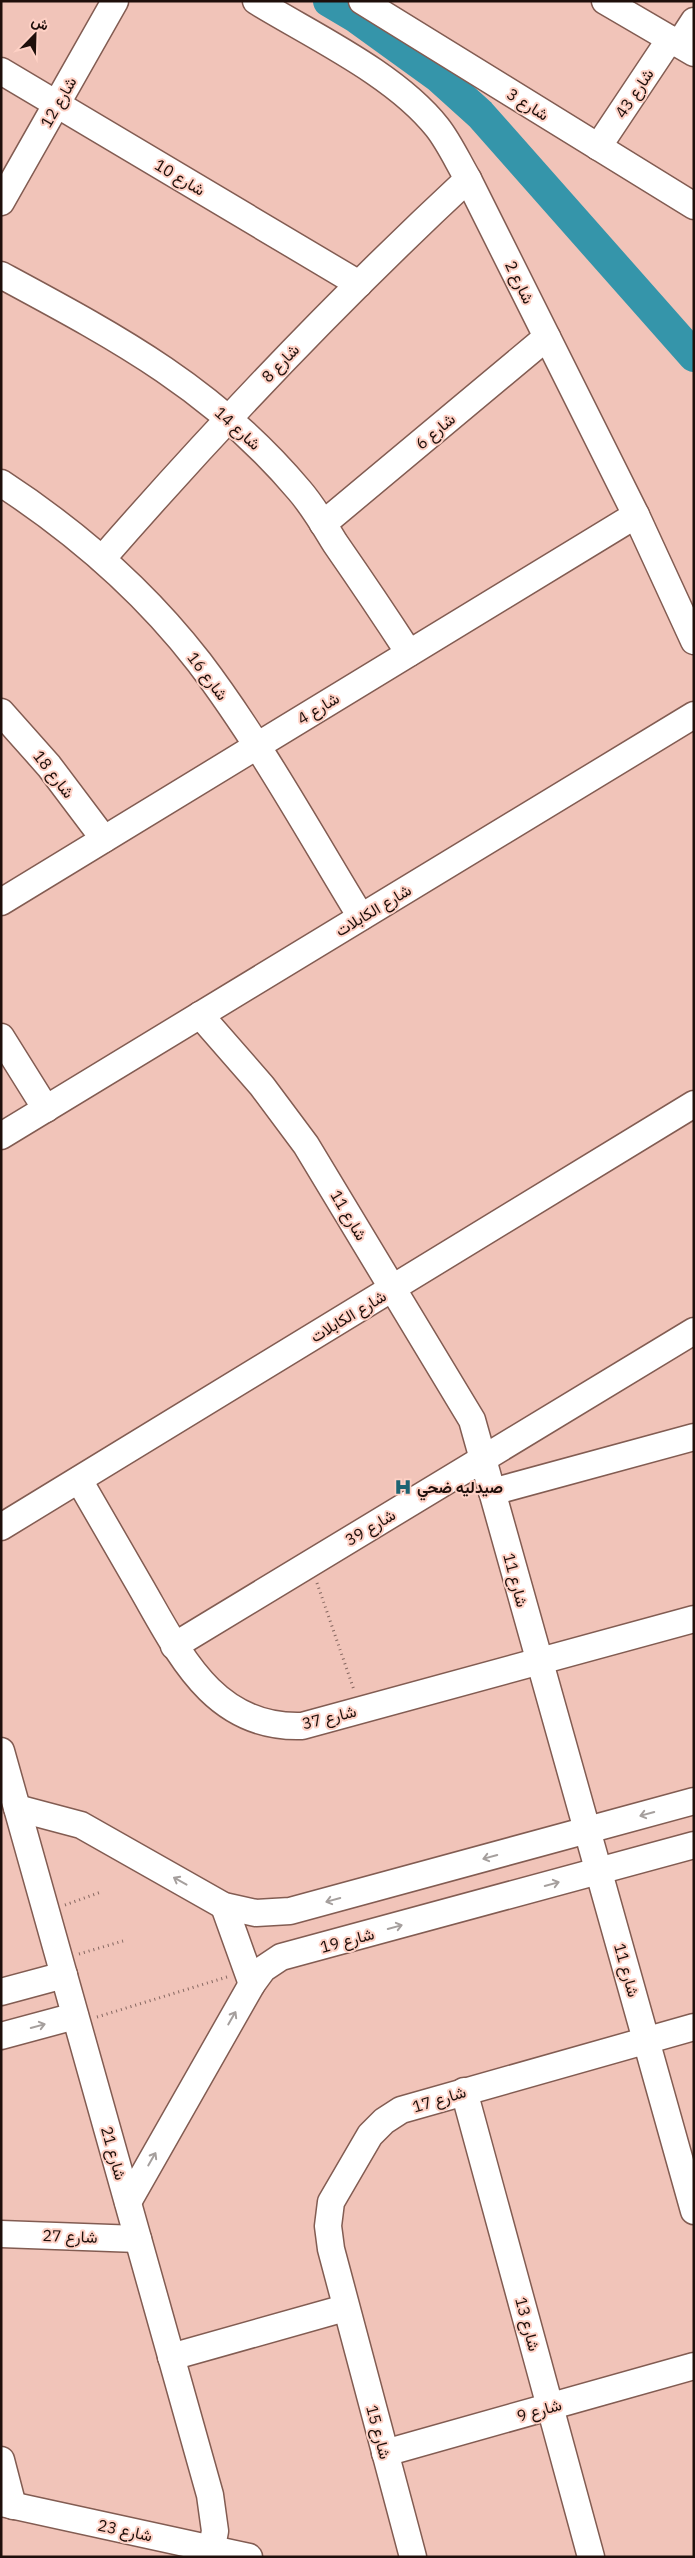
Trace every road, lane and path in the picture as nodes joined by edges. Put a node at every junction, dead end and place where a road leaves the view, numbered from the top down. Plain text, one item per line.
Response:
1 (116, 1) edge
2 (256, 1) edge
3 (362, 1) edge
4 (605, 1) edge
5 (634, 8) edge
6 (694, 21) edge
7 (681, 45) edge
8 (1, 71) edge
9 (57, 104) junction
10 (598, 147) junction
11 (468, 179) junction
12 (1, 202) edge
13 (694, 206) edge
14 (1, 275) edge
15 (359, 284) junction
16 (547, 337) junction
17 (228, 417) junction
18 (1, 483) edge
19 (636, 515) junction
20 (323, 524) junction
21 (102, 559) junction
22 (694, 641) edge
23 (409, 653) junction
24 (1, 712) edge
25 (694, 715) edge
26 (256, 746) junction
27 (104, 839) junction
28 (1, 902) edge
29 (361, 917) junction
30 (200, 1015) junction
31 (1, 1037) edge
32 (694, 1104) edge
33 (46, 1109) junction
34 (1, 1136) edge
35 (393, 1288) junction
36 (694, 1331) edge
37 (694, 1437) edge
38 (483, 1458) junction
39 (80, 1480) junction
40 (492, 1492) junction
41 (1, 1527) edge
42 (310, 1563) junction
43 (694, 1619) edge
44 (174, 1646) junction
45 (538, 1662) junction
46 (361, 1710) junction
47 (1, 1751) edge
48 (694, 1801) edge
49 (17, 1808) junction
50 (587, 1830) junction
51 (694, 1845) edge
52 (598, 1871) junction
53 (101, 1892) dead end
54 (224, 1906) junction
55 (46, 1911) junction
56 (123, 1941) dead end
57 (62, 1968) junction
58 (250, 1977) junction
59 (1, 1992) edge
60 (76, 2019) junction
61 (694, 2027) edge
62 (1, 2036) edge
63 (647, 2040) junction
64 (464, 2091) junction
65 (128, 2202) junction
66 (694, 2211) edge
67 (1, 2234) edge
68 (138, 2239) junction
69 (345, 2308) junction
70 (171, 2357) junction
71 (694, 2366) edge
72 (550, 2406) junction
73 (385, 2453) junction
74 (1, 2460) edge
75 (7, 2505) edge
76 (211, 2553) edge
77 (249, 2557) edge
78 (413, 2557) edge
79 (591, 2557) edge

1 - 9 street, شارع 12
2 - 11 street, شارع 2
3 - 10 street, شارع 3
4 - 5 street
5 - 7 street
6 - 7 street, شارع 43
7 - 10 street, شارع 43
8 - 9 street, شارع 10
9 - 12 street, شارع 12
9 - 15 street, شارع 10
10 - 13 street, شارع 3
11 - 15 street, شارع 8
11 - 16 street, شارع 2
14 - 17 street, شارع 14
15 - 17 street, شارع 8
16 - 19 street, شارع 2
16 - 20 street, شارع 6
17 - 20 street, شارع 14
17 - 21 street, شارع 8
18 - 21 street, شارع 16
19 - 22 street, شارع 2
19 - 23 street, شارع 4
20 - 23 street, شارع 14
21 - 26 street, شارع 16
23 - 26 street, شارع 4
24 - 27 street, شارع 18
25 - 29 street, شارع الكابلات
26 - 27 street, شارع 4
26 - 29 street, شارع 16
27 - 28 street, شارع 4
29 - 30 street, شارع الكابلات
30 - 33 street, شارع الكابلات
30 - 35 street, شارع 11
31 - 33 street
32 - 35 street, شارع الكابلات
33 - 34 street, شارع الكابلات
35 - 38 street, شارع 11
35 - 39 street, شارع الكابلات
36 - 38 street, شارع 39
37 - 40 street
38 - 40 street, شارع 11
38 - 42 street, شارع 39
39 - 41 street, شارع الكابلات
39 - 44 street, شارع 37
40 - 45 street, شارع 11
42 - 44 street, شارع 39
42 - 46 path
43 - 45 street, شارع 37
44 - 46 street, شارع 37
45 - 46 street, شارع 37
45 - 50 street, شارع 11
47 - 49 street, شارع 21
48 -> 50 street
54 -> 49 street
49 - 55 street, شارع 21
50 - 52 street, شارع 11
50 -> 54 street
51 - 52 street, شارع 19
58 -> 52 street, شارع 19
52 - 63 street, شارع 11
53 - 55 path
54 - 58 street
55 - 57 street, شارع 21
56 - 57 path
57 - 59 street
57 - 60 street, شارع 21
58 - 60 path
65 -> 58 street, شارع 19
62 -> 60 street
60 - 65 street, شارع 21
61 - 63 street, شارع 17
63 - 64 street, شارع 17
63 - 66 street, شارع 11
64 - 69 street, شارع 17
64 - 72 street, شارع 13
65 - 68 street, شارع 21
67 - 68 street, شارع 27
68 - 70 street, شارع 21
69 - 70 street
69 - 73 street, شارع 15
70 - 76 street, شارع 21
71 - 72 street, شارع 9
72 - 73 street, شارع 9
72 - 79 street, شارع 13
73 - 78 street, شارع 15
74 - 75 street
75 - 76 street, شارع 23
76 - 77 street, شارع 23

